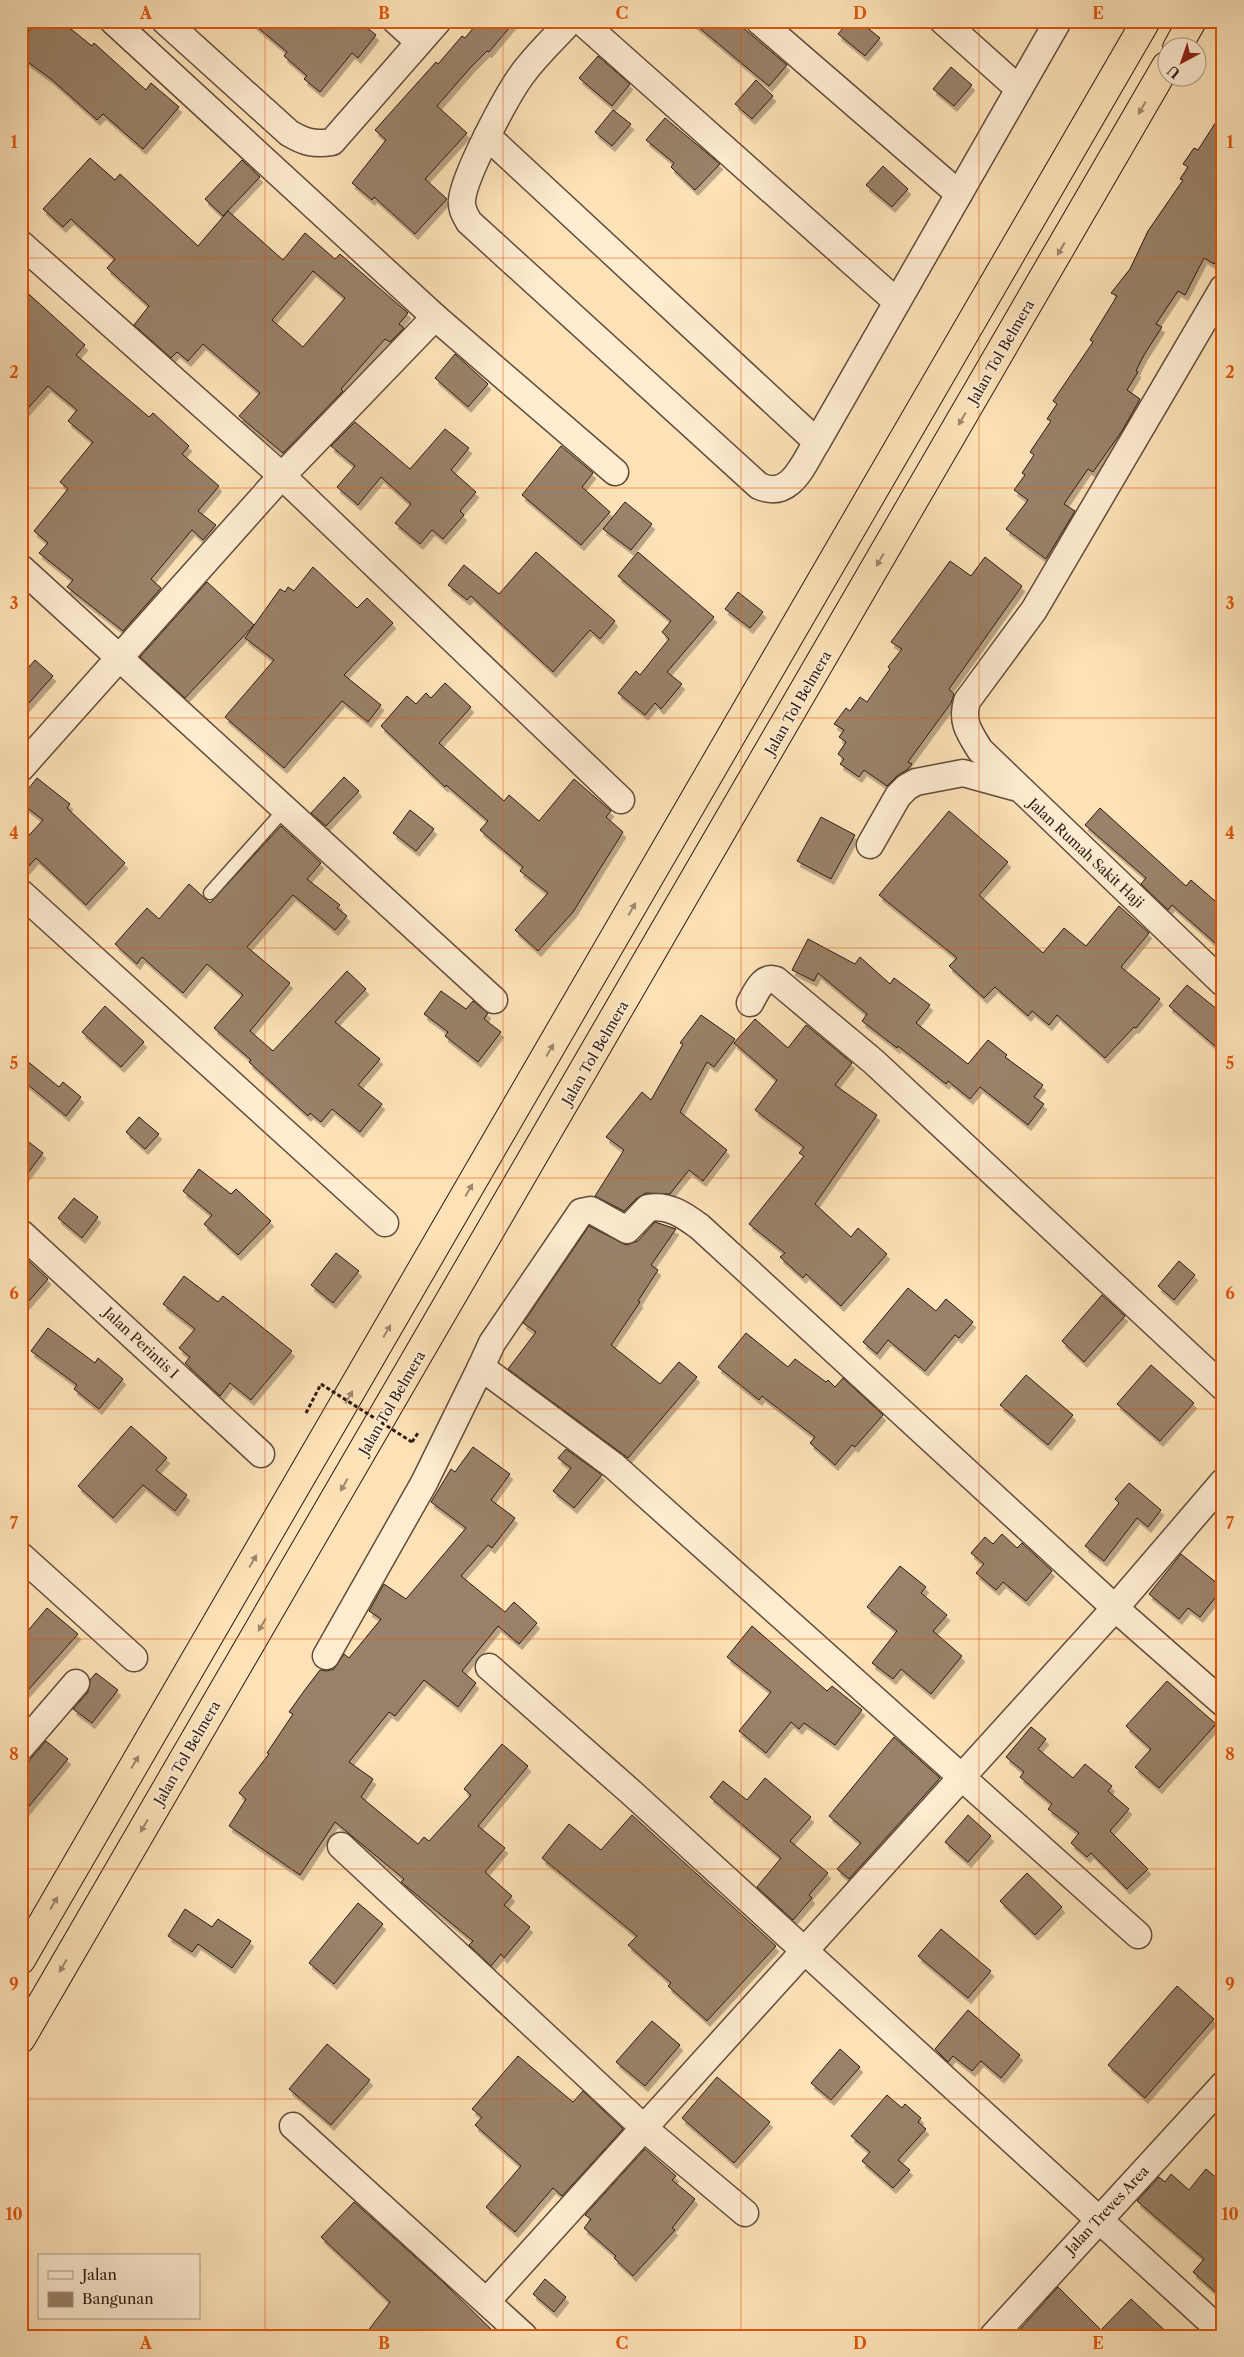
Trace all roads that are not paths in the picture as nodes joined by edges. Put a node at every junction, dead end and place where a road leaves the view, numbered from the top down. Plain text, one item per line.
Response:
1 (113, 21) edge
2 (165, 21) edge
3 (396, 21) edge
4 (438, 21) edge
5 (570, 21) edge
6 (580, 21) edge
7 (759, 21) edge
8 (943, 21) edge
9 (1058, 21) edge
10 (1146, 21) edge
11 (1192, 21) edge
12 (1183, 38) edge
13 (419, 42) junction
14 (1156, 83) edge
15 (1019, 89) junction
16 (487, 136) junction
17 (959, 194) junction
18 (21, 244) edge
19 (1223, 288) edge
20 (897, 302) junction
21 (435, 316) junction
22 (817, 442) junction
23 (615, 472) dead end
24 (282, 476) junction
25 (21, 568) edge
26 (119, 656) junction
27 (21, 768) edge
28 (1018, 788) junction
29 (621, 800) dead end
30 (285, 809) junction
31 (870, 845) dead end
32 (21, 893) edge
33 (210, 893) dead end
34 (1223, 983) edge
35 (494, 1000) dead end
36 (750, 1003) dead end
37 (385, 1224) dead end
38 (21, 1233) edge
39 (482, 1367) junction
40 (1223, 1387) edge
41 (261, 1454) dead end
42 (1223, 1482) edge
43 (21, 1556) edge
44 (1114, 1608) junction
45 (326, 1656) dead end
46 (134, 1658) dead end
47 (488, 1667) dead end
48 (76, 1683) dead end
49 (1223, 1703) edge
50 (21, 1747) edge
51 (962, 1776) junction
52 (341, 1846) dead end
53 (1138, 1935) dead end
54 (803, 1952) junction
55 (21, 1960) edge
56 (21, 2039) edge
57 (1223, 2085) edge
58 (293, 2126) dead end
59 (645, 2129) junction
60 (745, 2214) dead end
61 (1099, 2218) junction
62 (487, 2301) junction
63 (1223, 2332) edge
64 (524, 2336) edge
65 (993, 2336) edge

1 - 21 street
2 - 13 street
3 - 13 street
4 - 13 street
5 - 16 street
6 - 20 street
7 - 17 street
8 - 15 street
9 - 15 street
55 -> 10 highway
11 - 12 highway
14 -> 56 highway, Jalan Tol Belmera
15 - 17 street
16 - 22 street
16 - 22 street
17 - 20 street
18 - 24 street
19 - 28 street, Jalan Rumah Sakit Haji
20 - 22 street
21 - 23 street
21 - 24 street
24 - 26 street
24 - 29 street
25 - 26 street
26 - 27 street
26 - 30 street
28 - 31 street
28 - 34 street, Jalan Rumah Sakit Haji
30 - 33 lane
30 - 35 street
32 - 37 street
36 - 40 street
38 - 41 street, Jalan Perintis I
39 - 44 street
39 - 45 street
39 - 51 street
42 - 44 street
43 - 46 street
44 - 49 street
44 - 51 street
47 - 54 street
48 - 50 street
51 - 53 street
51 - 54 street
52 - 59 street
54 - 59 street
54 - 61 street
57 - 61 street, Jalan Treves Area
58 - 62 street
59 - 60 street
59 - 62 street
61 - 63 street
61 - 65 street, Jalan Treves Area
62 - 64 street

